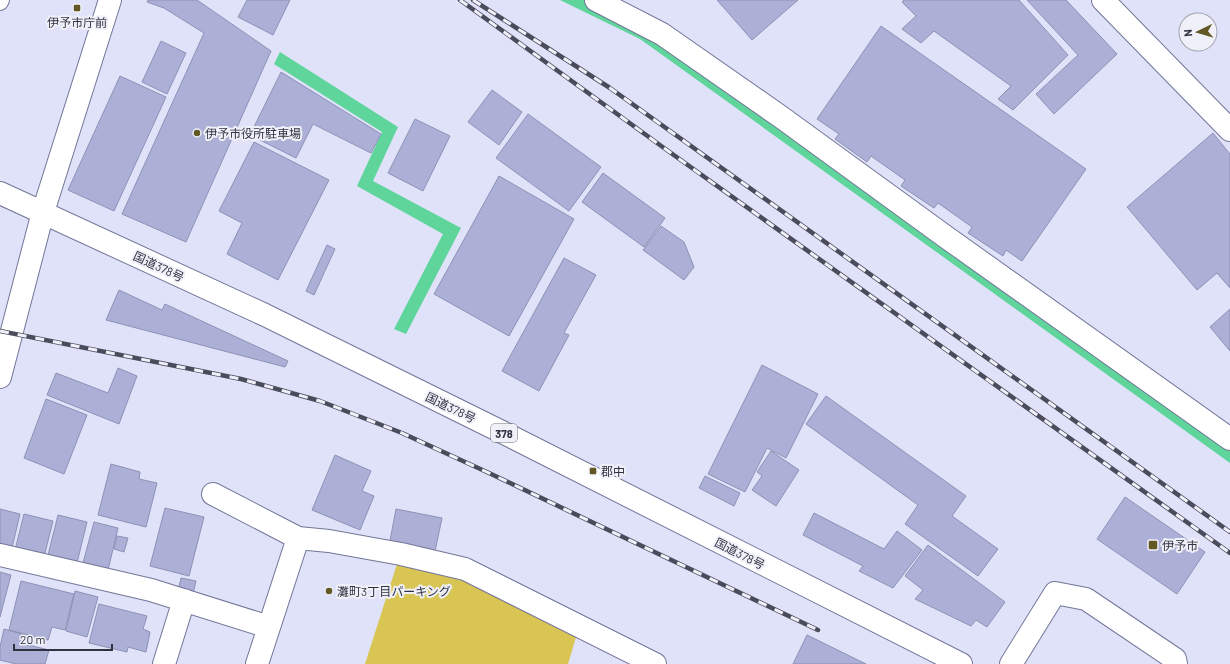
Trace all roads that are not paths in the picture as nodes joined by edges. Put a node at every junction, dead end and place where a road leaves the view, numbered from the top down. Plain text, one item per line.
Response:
1 (110, 0) edge
2 (596, 0) edge
3 (1103, 0) edge
4 (1230, 130) edge
5 (0, 193) edge
6 (43, 212) junction
7 (0, 377) edge
8 (1230, 439) edge
9 (213, 494) dead end
10 (298, 538) junction
11 (0, 555) edge
12 (184, 600) junction
13 (269, 627) junction
14 (164, 664) edge
15 (257, 664) edge
16 (655, 664) edge
17 (961, 664) edge
18 (1011, 664) edge
19 (1176, 664) edge

1 - 6 main road
2 - 8 main road
3 - 4 main road
5 - 6 main road, 国道378号 / 378
6 - 7 main road
6 - 17 main road, 国道378号 / 378
9 - 10 main road
10 - 13 main road
10 - 16 main road
11 - 12 main road
12 - 13 main road
12 - 14 main road
13 - 15 main road
18 - 19 main road

